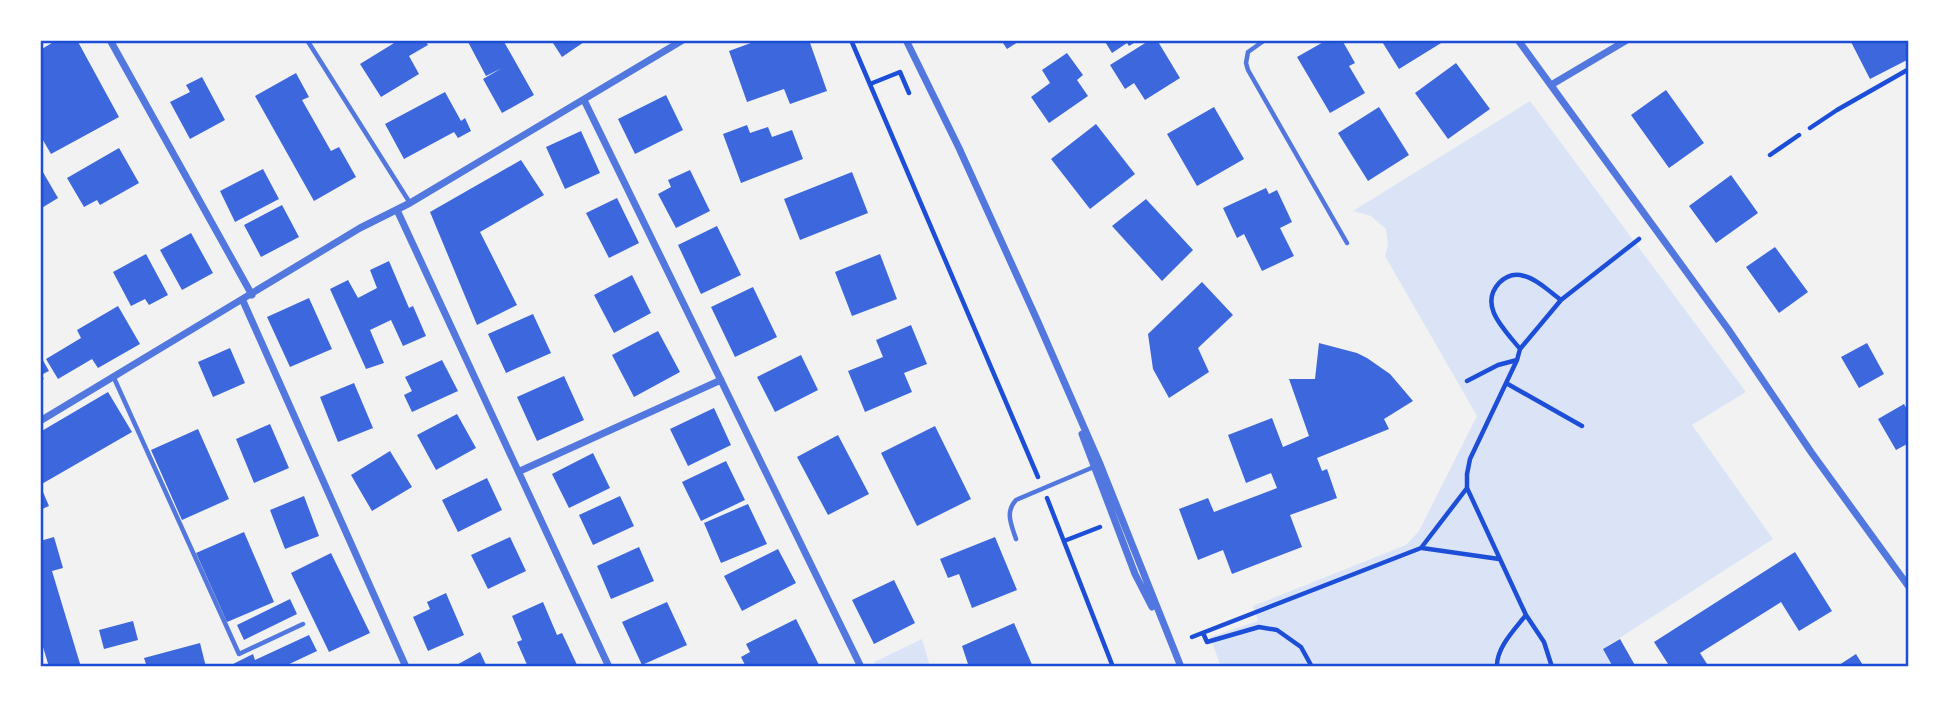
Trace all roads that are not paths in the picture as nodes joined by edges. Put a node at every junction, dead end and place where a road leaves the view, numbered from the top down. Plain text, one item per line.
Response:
1 (110, 40) edge
2 (307, 40) edge
3 (682, 40) edge
4 (906, 40) edge
5 (1265, 40) edge
6 (1518, 40) edge
7 (1627, 40) edge
8 (1551, 85) junction
9 (584, 100) junction
10 (410, 203) junction
11 (397, 210) junction
12 (1347, 243) dead end
13 (252, 295) junction
14 (243, 301) junction
15 (114, 378) junction
16 (721, 380) junction
17 (40, 421) edge
18 (1097, 466) junction
19 (520, 471) junction
20 (1016, 539) dead end
21 (1909, 587) edge
22 (303, 624) dead end
23 (406, 667) edge
24 (609, 667) edge
25 (862, 667) edge
26 (1181, 667) edge

1 - 13 street
2 - 10 lane
3 - 9 street
4 - 18 street
5 - 12 lane
6 - 8 street
7 - 8 street
8 - 21 street
9 - 10 street
9 - 16 street
10 - 11 street
11 - 13 street
11 - 19 street
13 - 14 street
14 - 15 street
14 - 23 street
15 - 17 street
15 - 22 lane
16 - 19 street
16 - 25 street
18 - 20 lane
18 - 26 street
19 - 24 street

